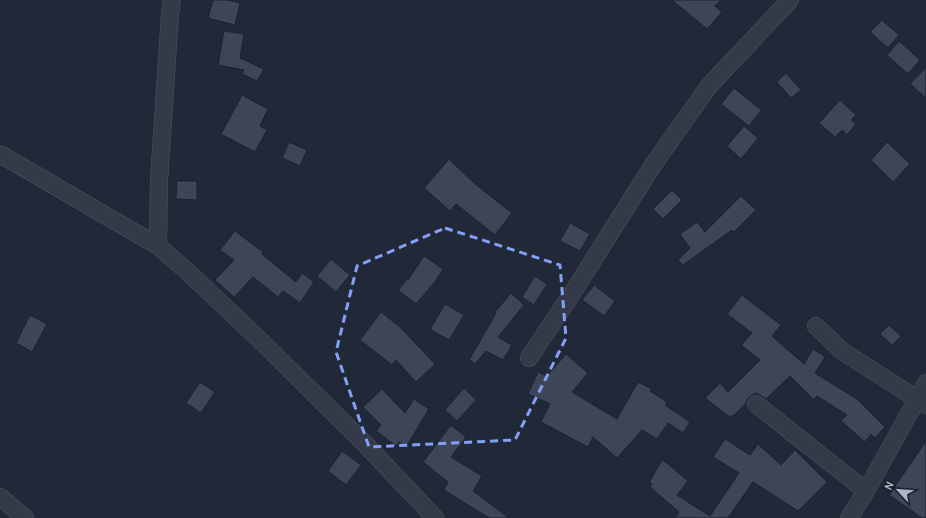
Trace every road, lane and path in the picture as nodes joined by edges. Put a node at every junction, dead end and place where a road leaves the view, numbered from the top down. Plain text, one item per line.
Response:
1 (172, 0) edge
2 (790, 0) edge
3 (0, 154) edge
4 (158, 246) junction
5 (816, 326) dead end
6 (529, 358) dead end
7 (926, 383) edge
8 (922, 403) edge
9 (756, 404) dead end
10 (866, 491) junction
11 (0, 497) edge
12 (426, 515) edge
13 (26, 518) edge
14 (849, 518) edge

1 - 4 street
2 - 6 street
3 - 4 street
4 - 12 street
5 - 8 street
7 - 8 street
8 - 10 street
9 - 10 street
10 - 14 street
11 - 13 street

